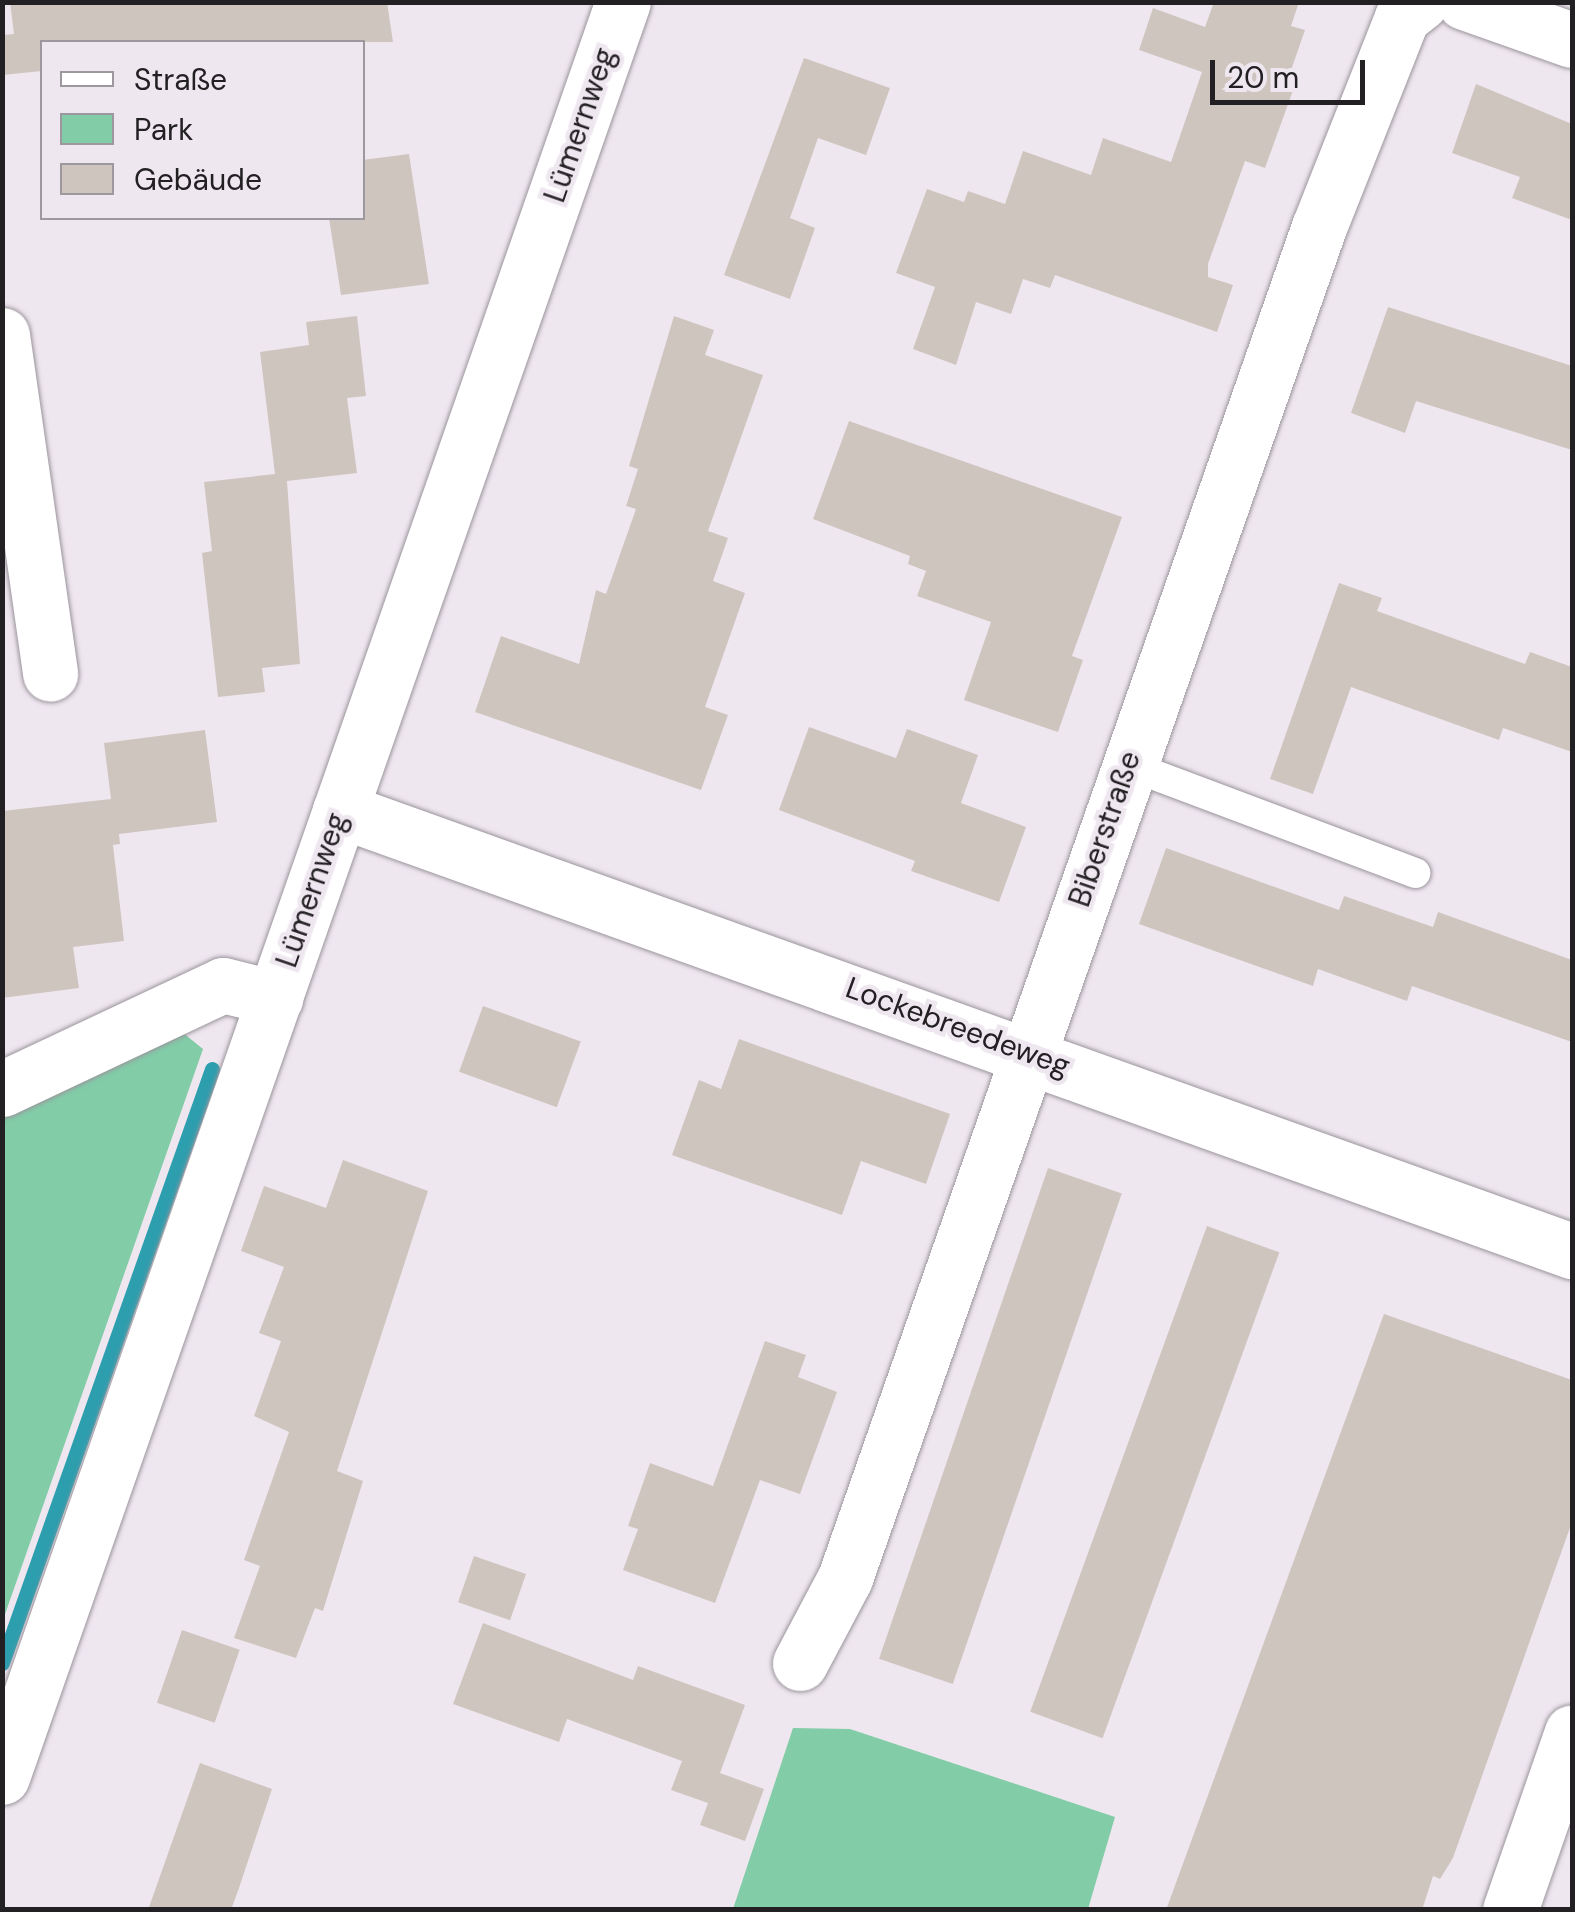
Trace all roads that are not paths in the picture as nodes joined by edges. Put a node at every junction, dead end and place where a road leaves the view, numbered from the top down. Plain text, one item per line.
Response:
1 (623, 2) edge
2 (1421, 2) edge
3 (1464, 2) edge
4 (1572, 40) edge
5 (2, 334) edge
6 (50, 674) dead end
7 (1128, 765) junction
8 (340, 810) junction
9 (1415, 873) dead end
10 (274, 998) junction
11 (1027, 1052) junction
12 (2, 1089) edge
13 (1572, 1251) edge
14 (800, 1663) dead end
15 (1572, 1732) edge
16 (2, 1777) edge
17 (1510, 1910) edge

1 - 8 street, Lümernweg
2 - 7 street, Biberstraße
3 - 4 street
5 - 6 street
7 - 9 lane
7 - 11 street, Biberstraße
8 - 10 street, Lümernweg
8 - 11 street, Lockebreedeweg
10 - 12 street
10 - 16 street, Lümernweg
11 - 13 street, Lockebreedeweg
11 - 14 street, Biberstraße
15 - 17 street

